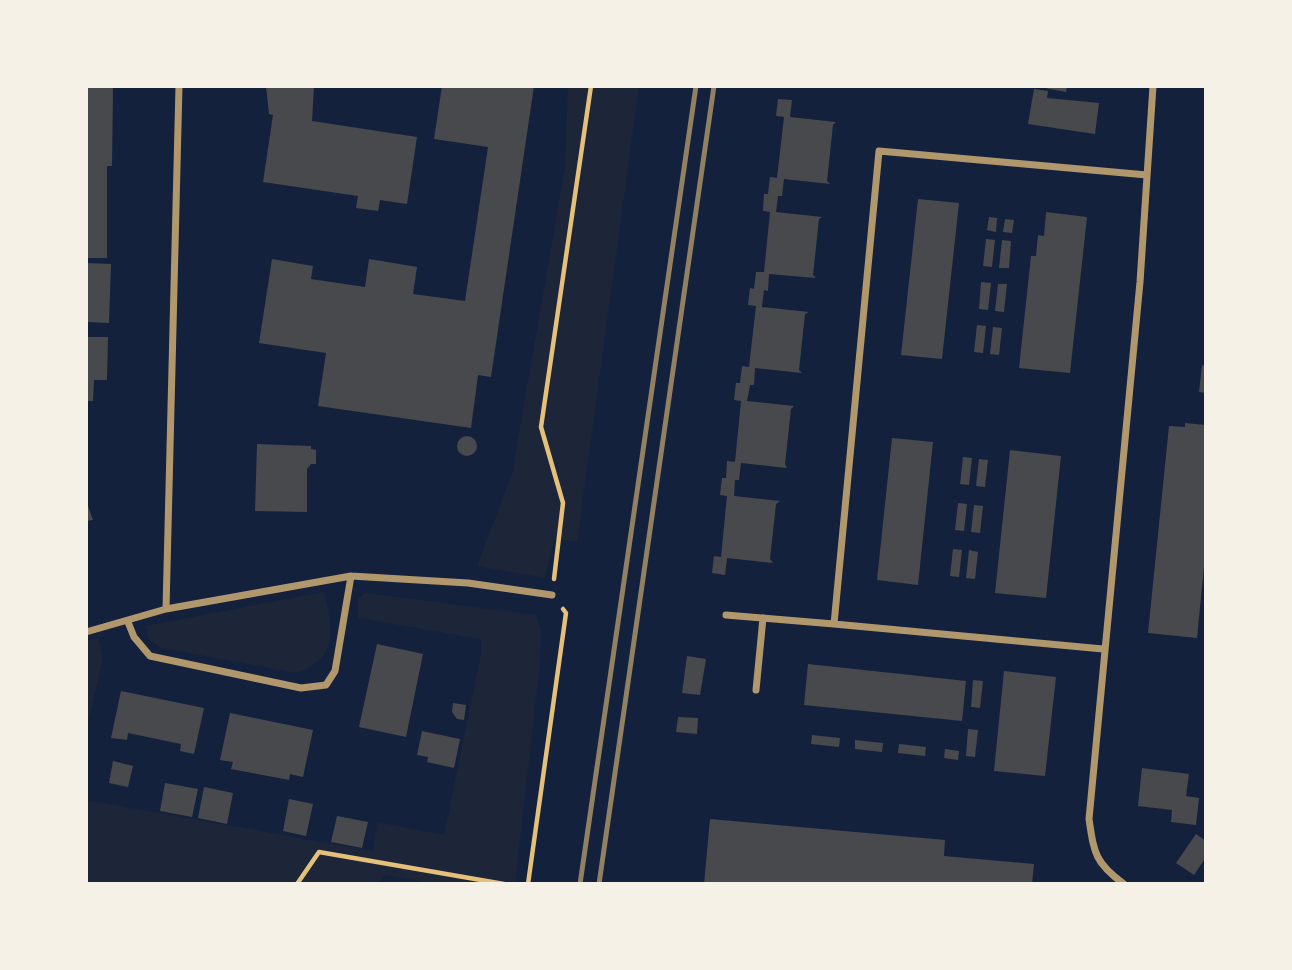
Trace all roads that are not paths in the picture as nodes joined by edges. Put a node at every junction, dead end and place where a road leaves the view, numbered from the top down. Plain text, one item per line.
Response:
1 (179, 86) edge
2 (1153, 86) edge
3 (1147, 175) junction
4 (352, 576) junction
5 (552, 595) road end
6 (166, 609) junction
7 (726, 615) dead end
8 (763, 618) junction
9 (128, 622) junction
10 (834, 624) junction
11 (86, 632) edge
12 (1104, 649) junction
13 (755, 690) dead end
14 (1124, 884) edge

1 - 6 street
2 - 3 street
3 - 10 street
3 - 12 street
4 - 5 street
4 - 6 street
4 - 9 street
6 - 9 street
7 - 8 street
8 - 10 street
8 - 13 street
9 - 11 street
10 - 12 street
12 - 14 street

